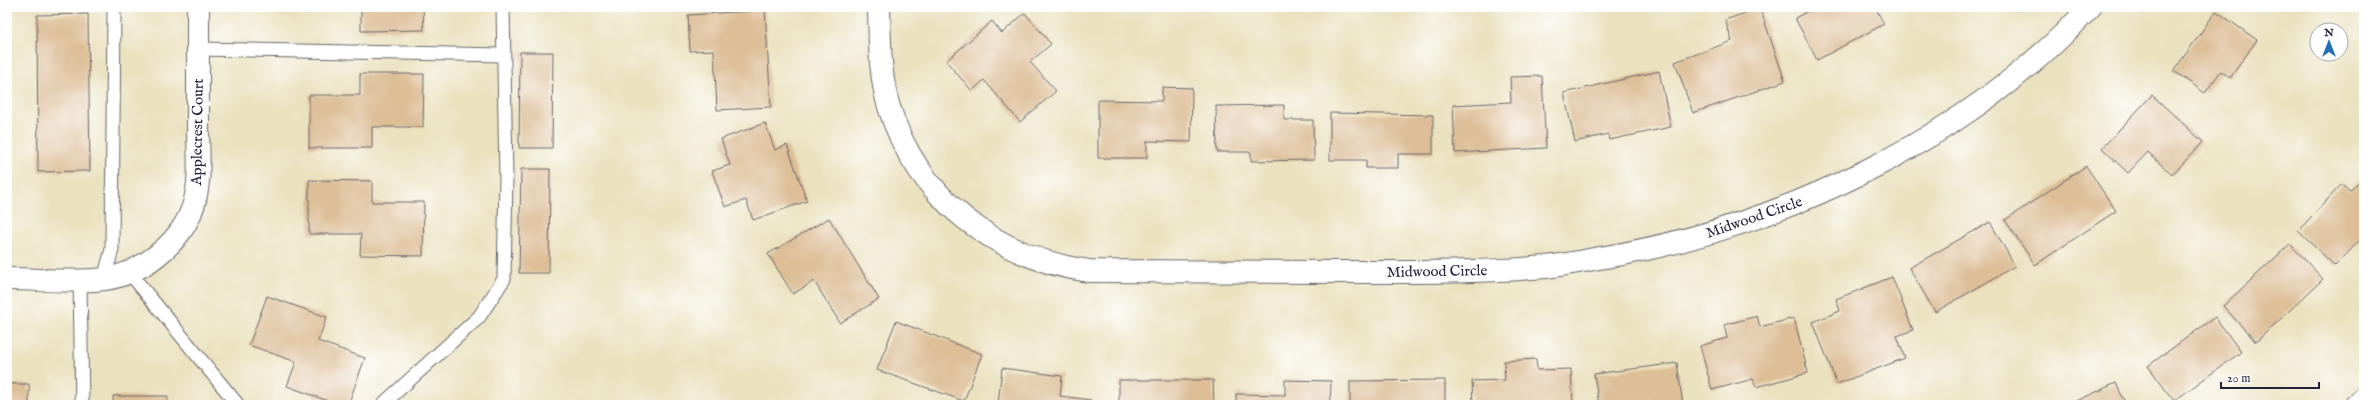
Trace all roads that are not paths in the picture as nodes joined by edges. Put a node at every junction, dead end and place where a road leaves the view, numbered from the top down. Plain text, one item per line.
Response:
1 (114, 7) edge
2 (198, 7) edge
3 (502, 7) edge
4 (880, 7) edge
5 (2090, 7) edge
6 (198, 48) junction
7 (503, 54) junction
8 (129, 272) junction
9 (7, 279) edge
10 (80, 279) junction
11 (104, 279) junction
12 (2364, 398) edge
13 (82, 405) edge
14 (238, 405) edge
15 (382, 405) edge
16 (2356, 405) edge

1 - 11 lane
2 - 6 street, Applecrest Court
3 - 7 lane
4 - 5 street, Midwood Circle
6 - 7 lane
6 - 8 street, Applecrest Court
7 - 15 lane
8 - 11 street, Applecrest Court
8 - 14 lane
9 - 10 street, Applecrest Court
10 - 11 street, Applecrest Court
10 - 13 lane
12 - 16 street

